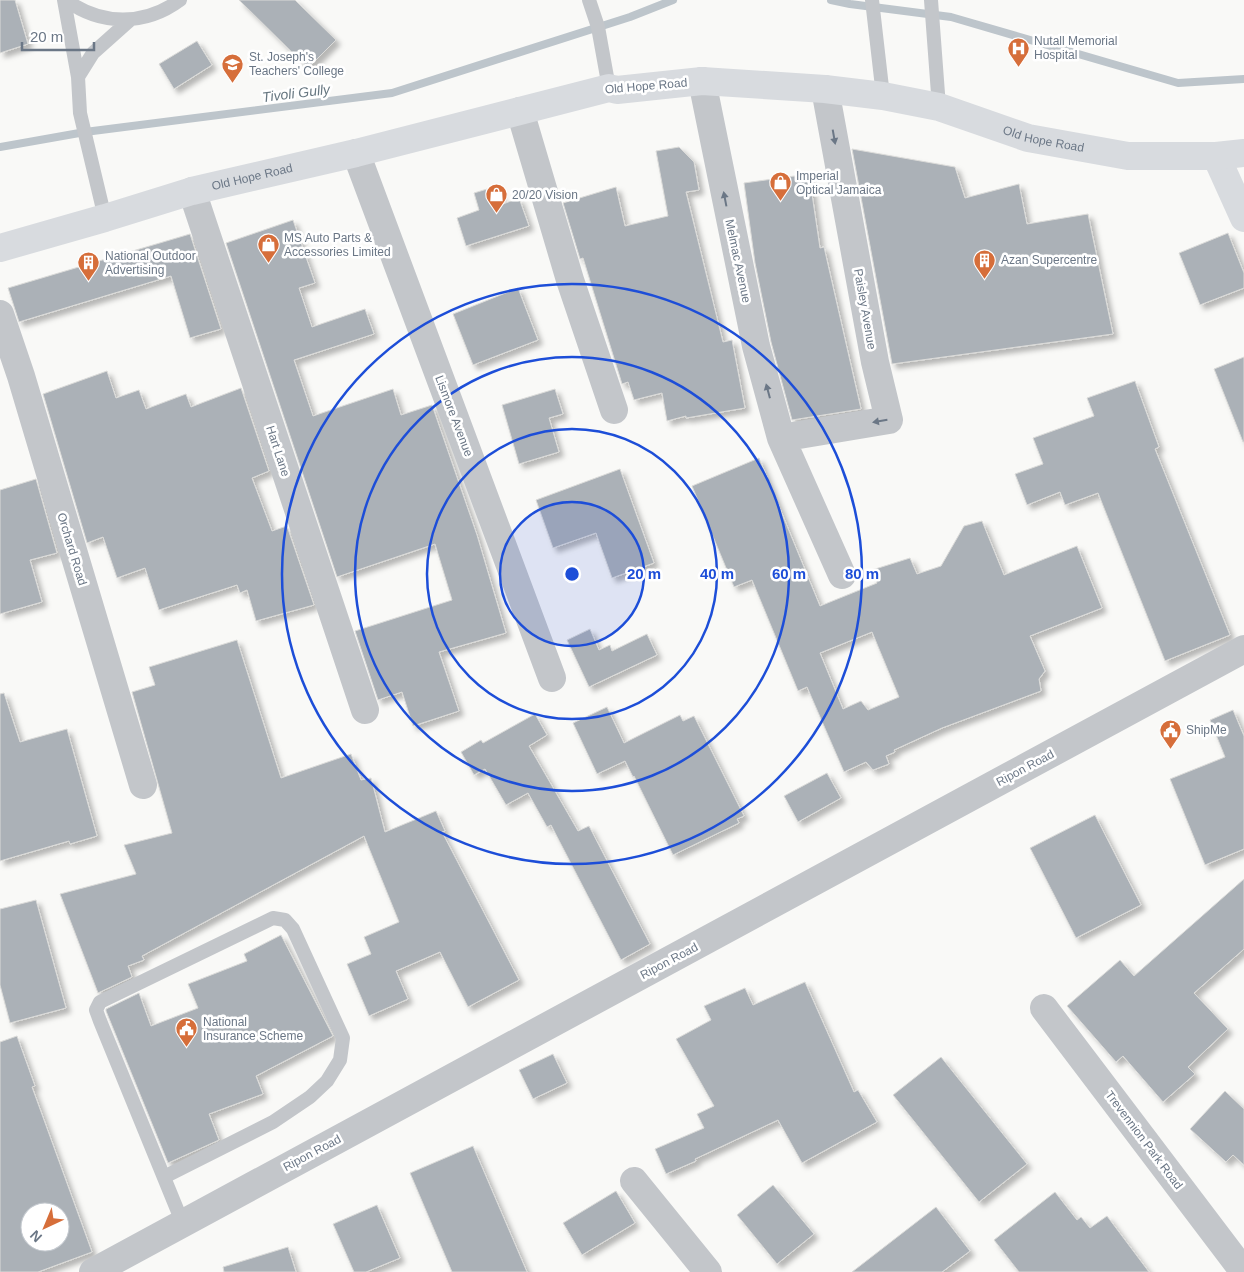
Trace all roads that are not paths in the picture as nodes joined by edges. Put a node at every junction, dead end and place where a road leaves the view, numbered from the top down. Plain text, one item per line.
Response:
1 (65, 0) edge
2 (180, 0) edge
3 (589, 0) edge
4 (872, 0) edge
5 (931, 0) edge
6 (130, 20) junction
7 (78, 77) junction
8 (702, 81) junction
9 (609, 88) junction
10 (825, 89) junction
11 (883, 96) junction
12 (938, 107) junction
13 (520, 111) junction
14 (356, 153) junction
15 (1244, 153) edge
16 (1216, 156) junction
17 (192, 191) junction
18 (105, 218) junction
19 (1244, 218) edge
20 (0, 248) edge
21 (0, 314) edge
22 (614, 410) dead end
23 (781, 438) junction
24 (842, 575) dead end
25 (1244, 649) edge
26 (552, 678) dead end
27 (365, 710) dead end
28 (143, 786) dead end
29 (1044, 1008) dead end
30 (164, 1177) junction
31 (634, 1181) dead end
32 (182, 1224) junction
33 (93, 1272) edge
34 (708, 1272) edge
35 (1244, 1272) edge

1 - 6 lane
1 - 7 lane
2 - 6 lane
3 - 9 lane
4 - 11 lane
5 - 12 lane
6 - 7 lane
7 - 18 lane
8 - 9 main road, Old Hope Road
8 - 10 main road, Old Hope Road
23 -> 8 street, Melmac Avenue
9 - 13 main road, Old Hope Road
10 - 11 main road, Old Hope Road
10 -> 23 street, Paisley Avenue
11 - 12 main road, Old Hope Road
12 - 16 main road, Old Hope Road
13 - 14 main road, Old Hope Road
13 - 22 street
14 - 17 main road, Old Hope Road
14 - 26 street, Lismore Avenue
15 - 16 main road, Old Hope Road
16 - 19 main road
17 - 18 main road, Old Hope Road
17 - 27 street, Hart Lane
18 - 20 main road, Old Hope Road
21 - 28 street, Orchard Road
23 - 24 street, Melmac Avenue
25 - 32 street, Ripon Road
29 - 35 street, Trevennion Park Road
30 - 30 lane
30 - 32 lane
31 - 34 street
32 - 33 street, Ripon Road

